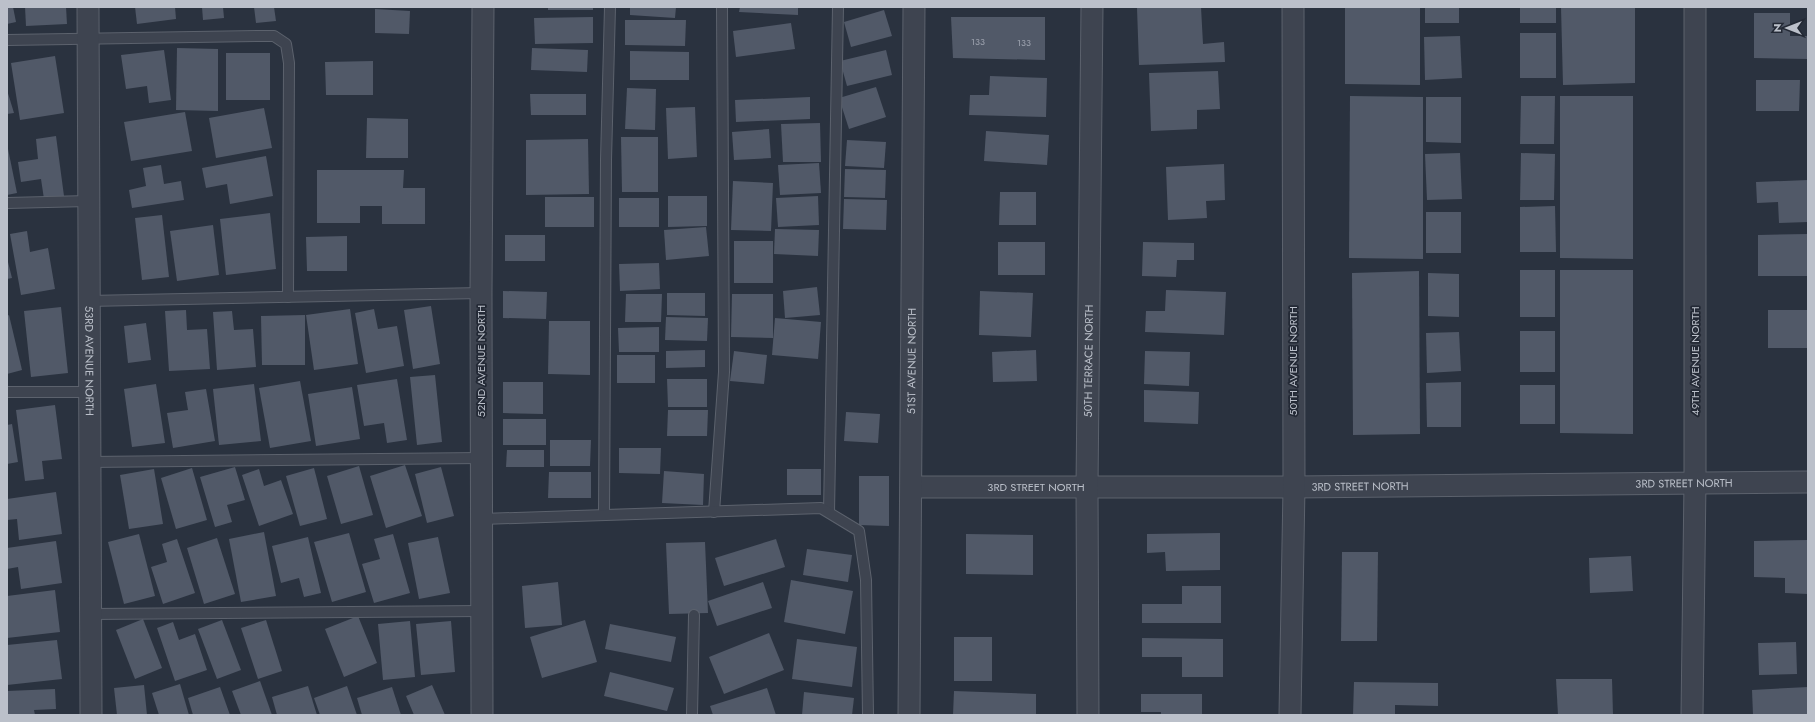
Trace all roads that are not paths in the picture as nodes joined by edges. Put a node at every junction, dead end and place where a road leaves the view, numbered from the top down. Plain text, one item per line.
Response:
1 (88, 7) edge
2 (483, 7) edge
3 (610, 7) edge
4 (722, 7) edge
5 (838, 7) edge
6 (914, 7) edge
7 (1092, 7) edge
8 (1293, 7) edge
9 (1695, 7) edge
10 (88, 39) junction
11 (7, 40) edge
12 (88, 201) junction
13 (7, 203) edge
14 (481, 292) junction
15 (288, 297) junction
16 (88, 301) junction
17 (7, 392) edge
18 (88, 392) junction
19 (481, 458) junction
20 (89, 462) junction
21 (1695, 482) junction
22 (1808, 482) edge
23 (912, 487) junction
24 (1086, 487) junction
25 (1294, 487) junction
26 (714, 512) junction
27 (829, 512) junction
28 (604, 515) junction
29 (482, 519) junction
30 (482, 612) junction
31 (90, 614) junction
32 (694, 615) dead end
33 (91, 715) edge
34 (482, 715) edge
35 (692, 715) edge
36 (868, 715) edge
37 (909, 715) edge
38 (1088, 715) edge
39 (1290, 715) edge
40 (1692, 715) edge

1 - 10 street, 53RD AVENUE NORTH
2 - 14 street, 52ND AVENUE NORTH
3 - 28 lane
4 - 26 lane
5 - 27 lane
6 - 23 street, 51ST AVENUE NORTH
7 - 24 street, 50TH TERRACE NORTH
8 - 25 street, 50TH AVENUE NORTH
9 - 21 street, 49TH AVENUE NORTH
10 - 11 lane
10 - 12 street, 53RD AVENUE NORTH
10 - 15 lane
12 - 13 lane
12 - 16 street, 53RD AVENUE NORTH
14 - 15 lane
14 - 19 street, 52ND AVENUE NORTH
15 - 16 lane
16 - 18 street, 53RD AVENUE NORTH
17 - 18 lane
18 - 20 street, 53RD AVENUE NORTH
19 - 20 lane
19 - 29 street, 52ND AVENUE NORTH
20 - 31 street, 53RD AVENUE NORTH
21 - 22 street, 3RD STREET NORTH
21 - 25 street, 3RD STREET NORTH
21 - 40 street, 49TH AVENUE NORTH
23 - 24 street, 3RD STREET NORTH
23 - 37 street, 51ST AVENUE NORTH
24 - 25 street, 3RD STREET NORTH
24 - 38 street, 50TH TERRACE NORTH
25 - 39 street, 50TH AVENUE NORTH
26 - 27 lane
26 - 28 lane
27 - 36 lane
28 - 29 lane
29 - 30 street, 52ND AVENUE NORTH
30 - 31 lane
30 - 34 street, 52ND AVENUE NORTH
31 - 33 street, 53RD AVENUE NORTH
32 - 35 lane

